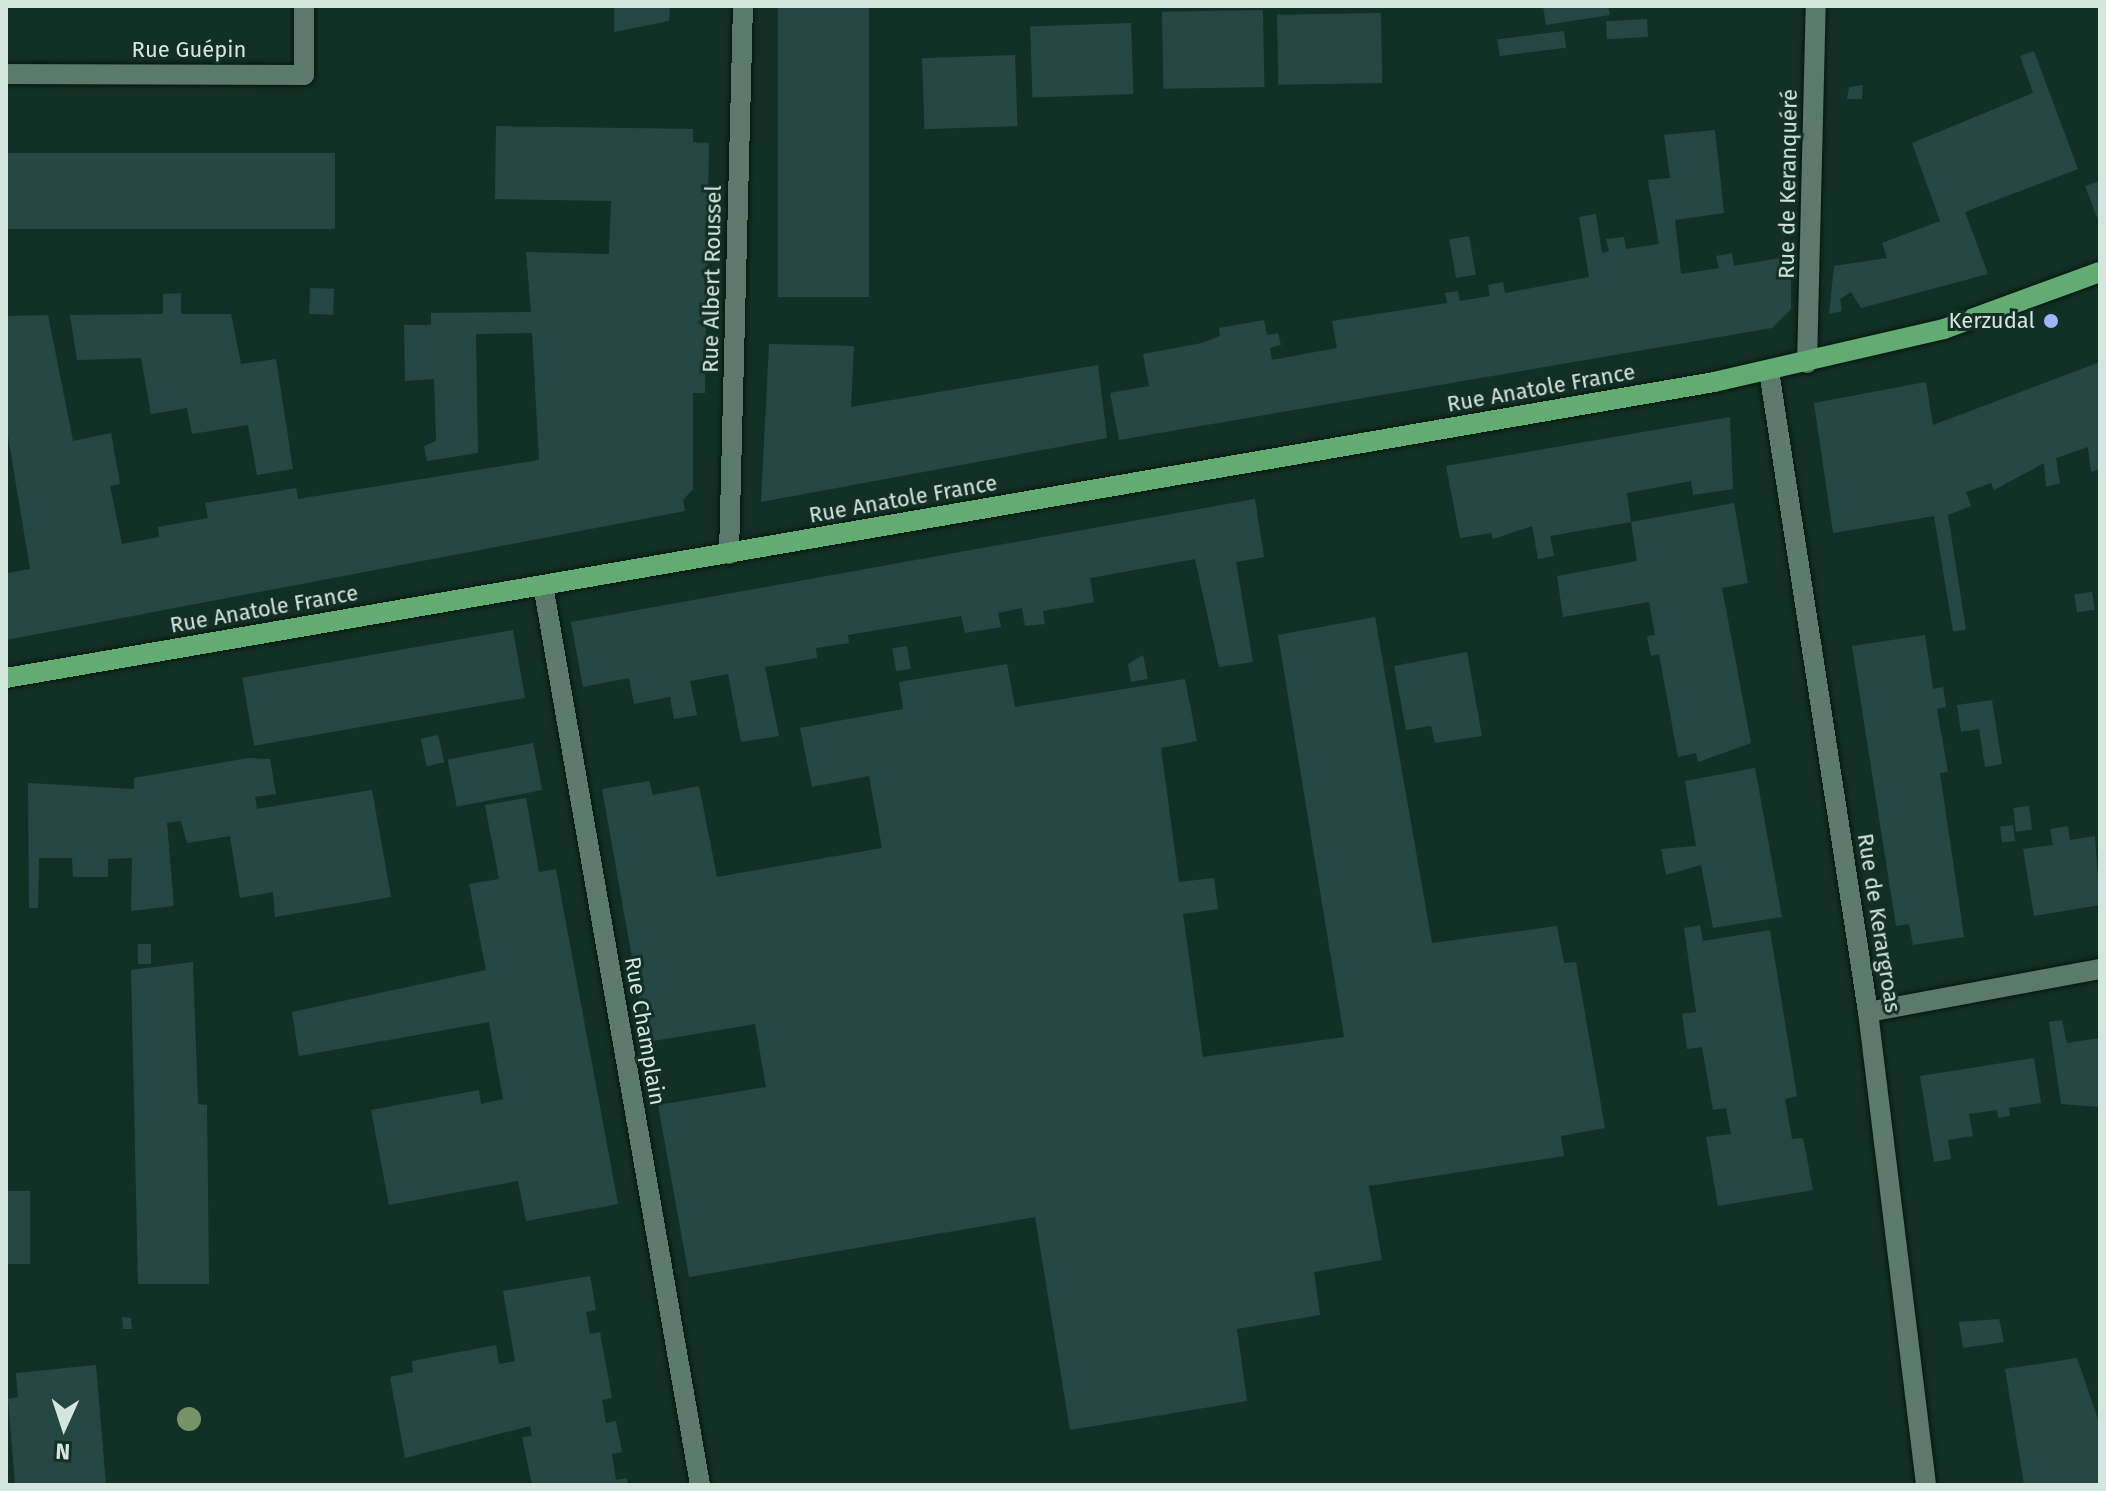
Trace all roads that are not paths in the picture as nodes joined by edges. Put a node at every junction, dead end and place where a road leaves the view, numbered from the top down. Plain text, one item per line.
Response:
1 (304, 6) edge
2 (743, 6) edge
3 (1816, 6) edge
4 (6, 74) edge
5 (2100, 272) edge
6 (1807, 363) junction
7 (1769, 371) junction
8 (729, 554) junction
9 (543, 585) junction
10 (6, 678) edge
11 (2100, 969) edge
12 (1868, 1012) junction
13 (700, 1485) edge
14 (1926, 1485) edge

1 - 4 street, Rue Guépin
2 - 8 street, Rue Albert Roussel
3 - 6 street, Rue de Keranquéré
5 - 6 main road, Rue Anatole France
6 - 7 main road, Rue Anatole France
7 - 8 main road, Rue Anatole France
7 - 12 street, Rue de Kerargroas
8 - 9 main road, Rue Anatole France
9 - 10 main road, Rue Anatole France
9 - 13 street, Rue Champlain
11 - 12 street
12 - 14 street, Rue de Kerargroas

